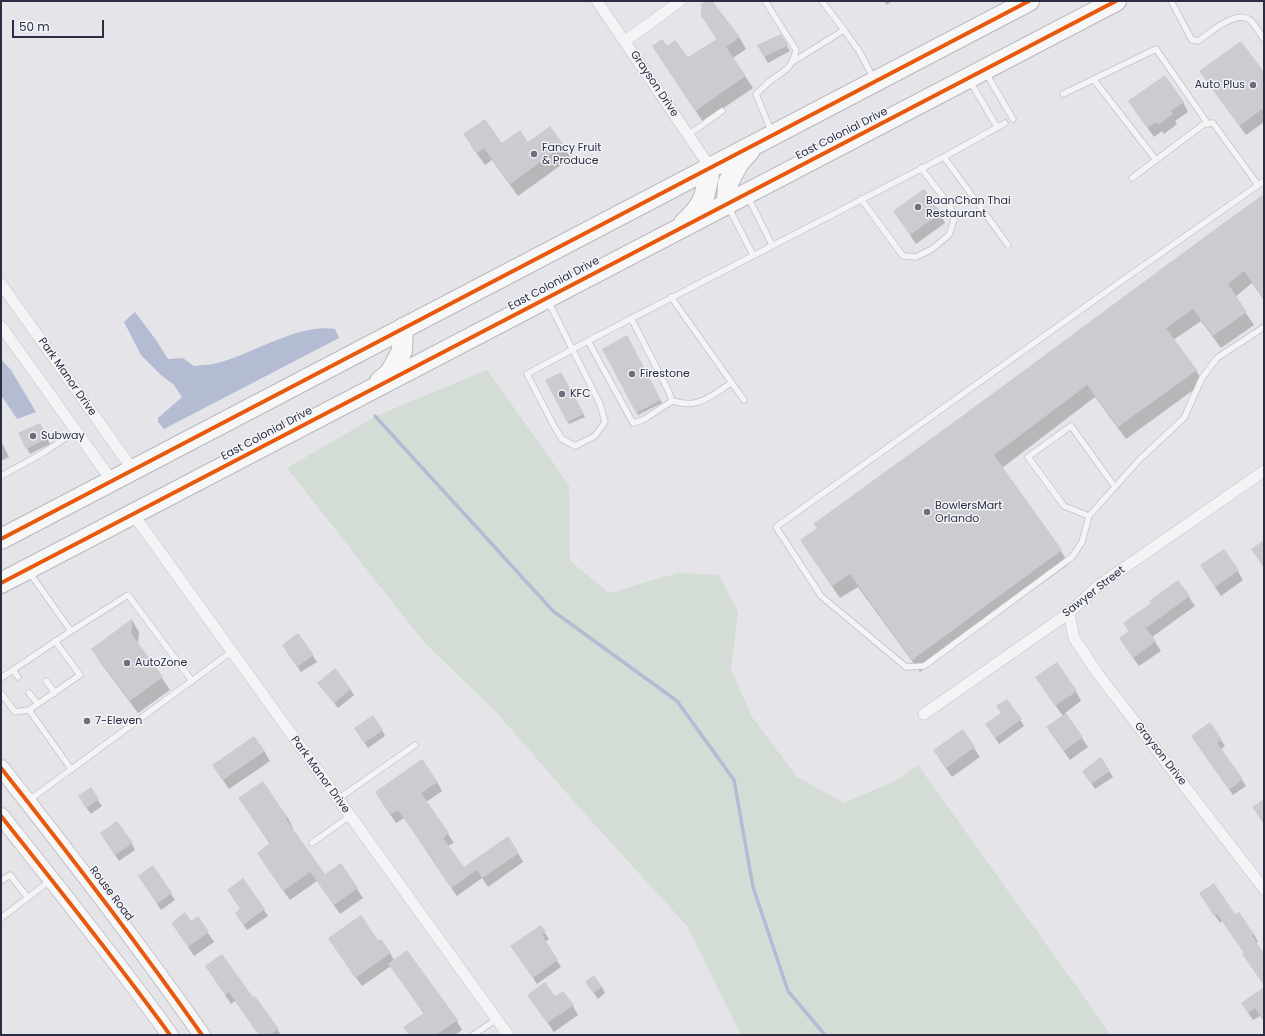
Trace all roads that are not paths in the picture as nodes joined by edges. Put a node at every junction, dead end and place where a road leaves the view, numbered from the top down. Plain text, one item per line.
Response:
1 (597, 1) edge
2 (680, 1) edge
3 (765, 1) edge
4 (822, 1) edge
5 (1029, 1) edge
6 (1116, 1) edge
7 (1171, 1) edge
8 (844, 30) junction
9 (1264, 39) edge
10 (625, 41) junction
11 (794, 61) junction
12 (977, 75) junction
13 (1094, 80) junction
14 (875, 82) junction
15 (1064, 94) dead end
16 (722, 111) dead end
17 (1012, 119) dead end
18 (1005, 123) dead end
19 (1208, 124) junction
20 (997, 127) junction
21 (688, 135) junction
22 (764, 139) junction
23 (944, 157) junction
24 (1156, 160) junction
25 (710, 167) junction
26 (921, 168) junction
27 (1132, 178) dead end
28 (1264, 181) edge
29 (1258, 185) junction
30 (746, 194) junction
31 (861, 199) junction
32 (727, 204) junction
33 (676, 231) junction
34 (772, 245) junction
35 (1008, 245) dead end
36 (753, 255) junction
37 (1, 284) edge
38 (671, 297) junction
39 (546, 298) junction
40 (631, 318) junction
41 (1, 326) edge
42 (1264, 327) edge
43 (403, 328) junction
44 (588, 341) junction
45 (572, 349) junction
46 (732, 383) junction
47 (370, 390) junction
48 (744, 400) dead end
49 (672, 401) junction
50 (76, 431) junction
51 (133, 470) junction
52 (1264, 471) edge
53 (1, 476) edge
54 (112, 481) junction
55 (1115, 487) junction
56 (133, 514) junction
57 (1089, 516) junction
58 (1, 539) edge
59 (27, 569) junction
60 (1, 583) edge
61 (1069, 613) junction
62 (71, 630) junction
63 (55, 641) junction
64 (231, 652) junction
65 (30, 658) junction
66 (34, 664) dead end
67 (13, 670) junction
68 (18, 677) dead end
69 (1, 678) edge
70 (192, 680) junction
71 (46, 681) dead end
72 (1, 693) edge
73 (29, 693) dead end
74 (54, 693) junction
75 (38, 704) junction
76 (29, 710) junction
77 (924, 714) dead end
78 (415, 745) dead end
79 (1, 768) edge
80 (71, 769) junction
81 (338, 799) junction
82 (27, 801) junction
83 (1, 816) edge
84 (350, 816) junction
85 (312, 844) dead end
86 (1260, 876) edge
87 (51, 880) junction
88 (1, 882) edge
89 (1264, 889) edge
90 (28, 898) junction
91 (1, 918) edge
92 (497, 1019) junction
93 (170, 1035) edge
94 (202, 1035) edge
95 (473, 1035) edge
96 (508, 1035) edge

1 - 10 street, Grayson Drive
2 - 10 street
3 - 11 lane
4 - 8 lane
5 - 14 highway
6 - 12 highway, East Colonial Drive
7 - 9 lane
8 - 11 lane
8 - 14 lane
10 - 21 street, Grayson Drive
11 - 22 lane
12 - 17 lane
12 - 20 lane
12 - 30 highway, East Colonial Drive
13 - 15 lane
13 - 19 lane
13 - 24 lane
14 - 22 highway
16 - 21 lane
18 - 20 lane
19 - 24 lane
19 - 29 lane
20 - 23 lane
21 - 25 street, Grayson Drive
22 - 25 highway
22 - 32 highway
23 - 26 lane
23 - 35 lane
24 - 27 lane
25 - 33 highway
25 - 43 highway
26 - 31 lane
26 - 31 lane
28 - 29 lane
29 - 57 lane
30 - 32 highway, East Colonial Drive
30 - 34 lane
31 - 34 lane
32 - 33 highway, East Colonial Drive
32 - 36 lane
33 - 39 highway, East Colonial Drive
34 - 36 lane
36 - 38 lane
37 - 51 street, Park Manor Drive
38 - 40 lane
38 - 46 lane
39 - 45 lane
39 - 47 highway, East Colonial Drive
40 - 44 lane
40 - 49 lane
41 - 50 street
42 - 55 lane
43 - 47 highway
43 - 51 highway
44 - 45 lane
44 - 49 lane
45 - 45 lane
46 - 48 lane
46 - 49 lane
47 - 56 highway, East Colonial Drive
50 - 53 lane
50 - 54 street
51 - 54 highway
52 - 61 street, Sawyer Street
54 - 58 highway
55 - 57 lane
55 - 57 lane
56 - 59 highway, East Colonial Drive
56 - 64 street, Park Manor Drive
59 - 60 highway, East Colonial Drive
59 - 62 lane
61 - 77 street, Sawyer Street
61 - 86 street, Grayson Drive
62 - 63 lane
62 - 70 lane
63 - 65 lane
63 - 74 lane
64 - 70 lane
64 - 81 street, Park Manor Drive
65 - 66 lane
65 - 67 lane
67 - 68 lane
67 - 69 lane
70 - 80 lane
71 - 74 lane
72 - 76 lane
73 - 75 lane
74 - 75 lane
75 - 76 lane
76 - 80 lane
78 - 81 lane
79 - 82 street, Rouse Road
80 - 82 lane
81 - 84 street, Park Manor Drive
82 - 94 street, Rouse Road
83 - 87 street
84 - 85 lane
84 - 92 street, Park Manor Drive
86 - 89 street, Grayson Drive
87 - 90 lane
87 - 93 street
88 - 90 lane
90 - 91 lane
92 - 95 lane
92 - 96 street, Park Manor Drive

